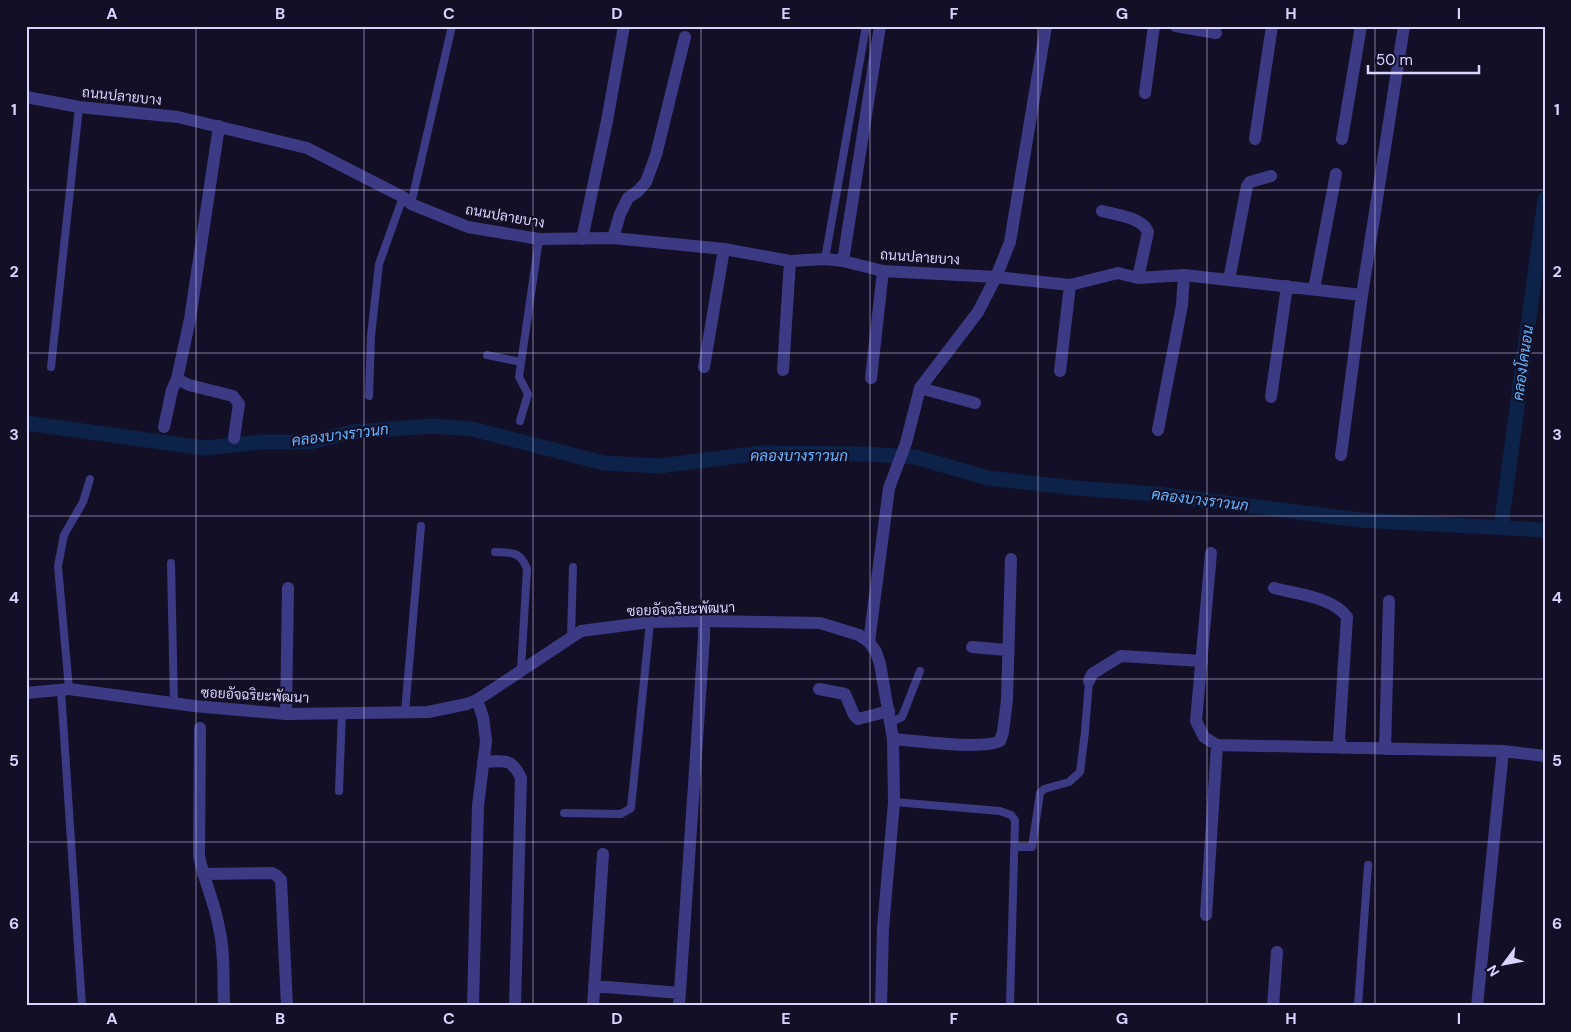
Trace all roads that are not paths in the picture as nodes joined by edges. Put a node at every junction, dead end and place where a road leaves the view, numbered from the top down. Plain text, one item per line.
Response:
1 (452, 26) edge
2 (624, 26) edge
3 (866, 26) edge
4 (880, 26) edge
5 (1046, 26) edge
6 (1154, 26) edge
7 (1176, 26) edge
8 (1272, 26) edge
9 (1361, 26) edge
10 (1404, 26) edge
11 (1216, 33) dead end
12 (685, 37) dead end
13 (1145, 93) dead end
14 (27, 97) edge
15 (79, 107) junction
16 (219, 126) junction
17 (1254, 139) dead end
18 (1342, 139) dead end
19 (1336, 174) dead end
20 (1271, 176) dead end
21 (407, 200) junction
22 (1102, 211) dead end
23 (613, 238) junction
24 (539, 239) junction
25 (582, 239) junction
26 (724, 249) junction
27 (825, 259) junction
28 (790, 261) junction
29 (844, 261) junction
30 (883, 271) junction
31 (1184, 275) junction
32 (996, 277) junction
33 (1138, 278) junction
34 (1229, 280) junction
35 (1070, 285) junction
36 (1287, 286) junction
37 (1314, 289) junction
38 (1362, 295) junction
39 (487, 355) dead end
40 (521, 362) junction
41 (50, 367) dead end
42 (704, 367) dead end
43 (783, 370) dead end
44 (1060, 371) dead end
45 (177, 378) junction
46 (871, 378) dead end
47 (920, 388) junction
48 (369, 396) dead end
49 (1271, 398) dead end
50 (975, 403) dead end
51 (520, 420) dead end
52 (164, 427) dead end
53 (1158, 430) dead end
54 (234, 438) dead end
55 (1341, 455) dead end
56 (90, 479) dead end
57 (421, 526) dead end
58 (495, 552) dead end
59 (1211, 553) dead end
60 (1011, 560) dead end
61 (171, 564) dead end
62 (573, 567) dead end
63 (288, 588) dead end
64 (1274, 588) dead end
65 (1389, 601) dead end
66 (704, 621) junction
67 (650, 622) junction
68 (571, 637) junction
69 (869, 642) junction
70 (972, 647) dead end
71 (1007, 650) junction
72 (1202, 661) junction
73 (521, 669) junction
74 (920, 671) dead end
75 (1088, 681) joint
76 (818, 689) dead end
77 (65, 690) junction
78 (26, 693) edge
79 (476, 700) junction
80 (174, 704) junction
81 (342, 712) junction
82 (405, 712) junction
83 (286, 714) junction
84 (890, 717) junction
85 (200, 728) dead end
86 (893, 739) junction
87 (1217, 745) junction
88 (1343, 748) junction
89 (1385, 749) junction
90 (1503, 751) junction
91 (1545, 756) edge
92 (484, 762) junction
93 (339, 791) dead end
94 (894, 802) junction
95 (564, 813) dead end
96 (1015, 847) junction
97 (603, 854) dead end
98 (1368, 865) dead end
99 (203, 874) junction
100 (1206, 915) dead end
101 (1277, 952) dead end
102 (594, 986) junction
103 (680, 993) junction
104 (1010, 1004) dead end
105 (82, 1006) edge
106 (224, 1006) edge
107 (286, 1006) edge
108 (473, 1006) edge
109 (515, 1006) edge
110 (593, 1006) edge
111 (679, 1006) edge
112 (881, 1006) edge
113 (1273, 1006) edge
114 (1358, 1006) edge
115 (1477, 1006) edge

1 - 21 lane
2 - 25 street
3 - 27 lane
4 - 29 street
5 - 32 street
6 - 13 street
7 - 11 street
8 - 17 street
9 - 18 street
10 - 38 street
12 - 23 street
14 - 15 street, ถนนปลายบาง
15 - 16 street, ถนนปลายบาง
15 - 41 lane
16 - 21 street, ถนนปลายบาง
16 - 45 street
19 - 37 street
20 - 34 street
21 - 24 street, ถนนปลายบาง
21 - 48 lane
22 - 33 street
23 - 25 street, ถนนปลายบาง
23 - 26 street, ถนนปลายบาง
24 - 25 street, ถนนปลายบาง
24 - 40 lane
26 - 28 street, ถนนปลายบาง
26 - 42 street
27 - 28 street, ถนนปลายบาง
27 - 29 street, ถนนปลายบาง
28 - 43 street
29 - 30 street, ถนนปลายบาง
30 - 32 street, ถนนปลายบาง
30 - 46 street
31 - 33 street
31 - 34 street
31 - 53 street
32 - 35 street, ถนนปลายบาง
32 - 47 street
33 - 35 street
34 - 36 street
35 - 44 street
36 - 37 street
36 - 49 street
37 - 38 street
38 - 55 street
39 - 40 lane
40 - 51 lane
45 - 52 street
45 - 54 street
47 - 50 street
47 - 69 street
56 - 77 lane
57 - 82 lane
58 - 73 lane
59 - 72 street
60 - 71 street
61 - 80 lane
62 - 68 lane
63 - 83 street
64 - 88 street
65 - 89 street
66 - 67 street, ซอยอัจฉริยะพัฒนา
66 - 69 street, ซอยอัจฉริยะพัฒนา
66 - 103 street
67 - 68 street, ซอยอัจฉริยะพัฒนา
67 - 95 lane
68 - 73 street, ซอยอัจฉริยะพัฒนา
69 - 84 street
70 - 71 street
71 - 86 street
72 - 75 street
72 - 87 street
73 - 79 street, ซอยอัจฉริยะพัฒนา
74 - 84 lane
75 - 96 lane
76 - 84 street
77 - 78 street, ซอยอัจฉริยะพัฒนา
77 - 80 street, ซอยอัจฉริยะพัฒนา
77 - 105 lane
79 - 82 street, ซอยอัจฉริยะพัฒนา
79 - 92 street
80 - 83 street, ซอยอัจฉริยะพัฒนา
81 - 82 street, ซอยอัจฉริยะพัฒนา
81 - 83 street, ซอยอัจฉริยะพัฒนา
81 - 93 lane
84 - 86 street
85 - 99 street
86 - 94 street
87 - 88 street
87 - 100 street
88 - 89 street
89 - 90 street
90 - 91 street
90 - 115 street
92 - 108 street
92 - 109 street
94 - 96 lane
94 - 112 street
96 - 104 lane
97 - 102 street
98 - 114 lane
99 - 106 street
99 - 107 street
101 - 113 street
102 - 103 street
102 - 110 street
103 - 111 street

